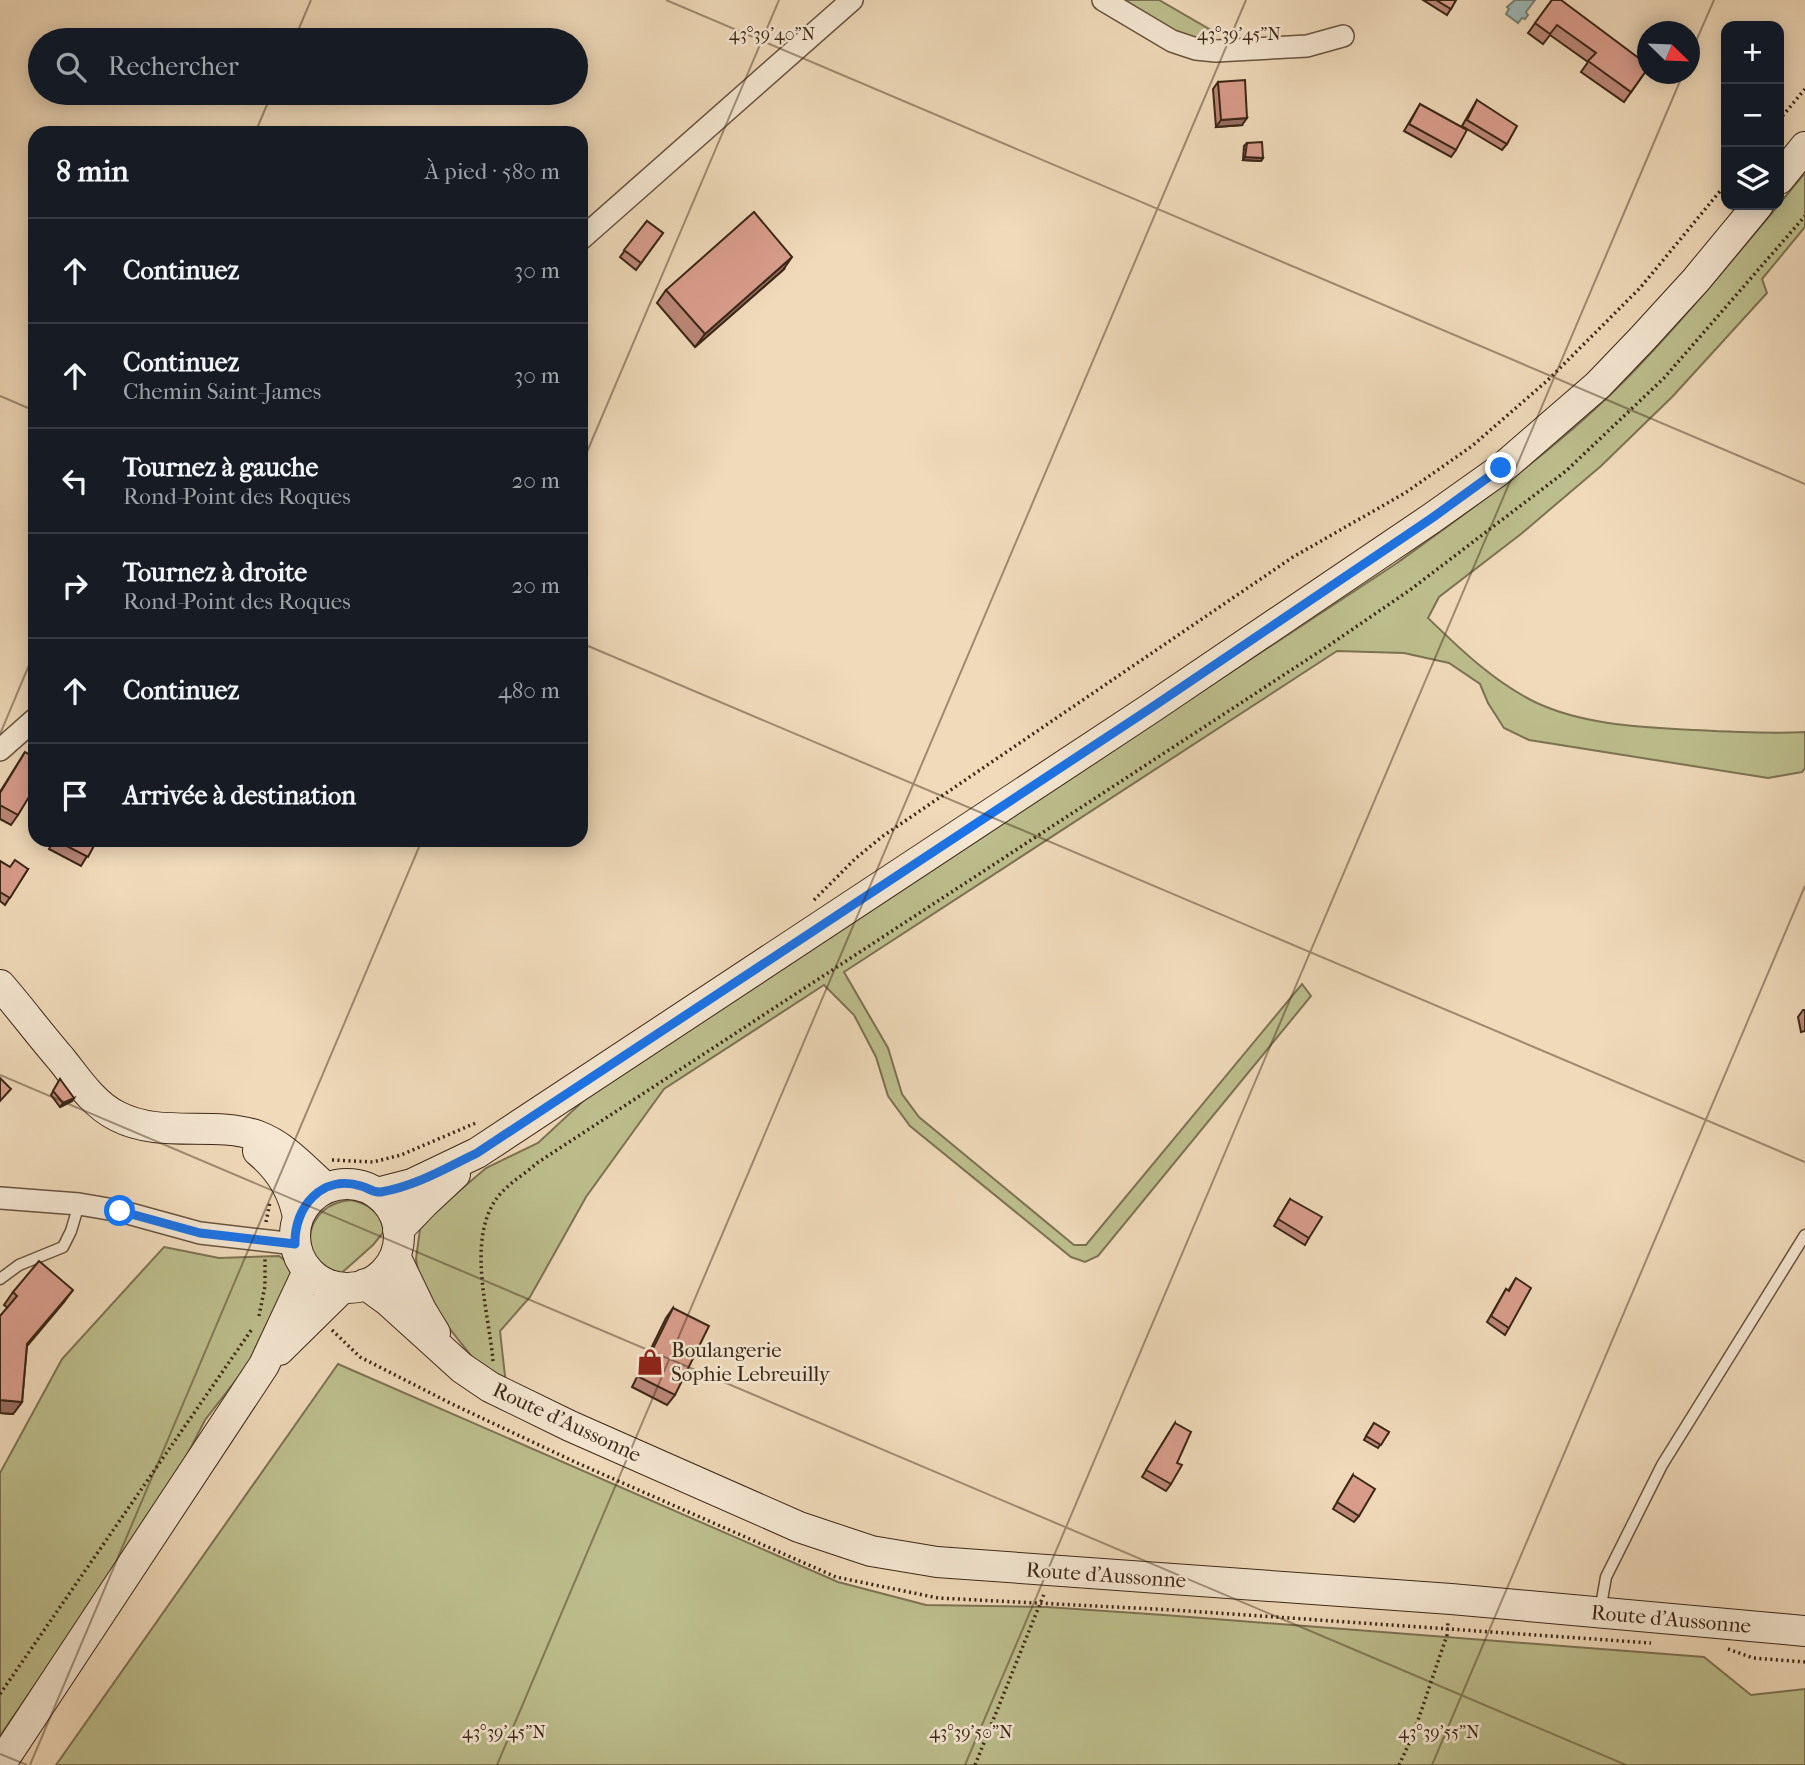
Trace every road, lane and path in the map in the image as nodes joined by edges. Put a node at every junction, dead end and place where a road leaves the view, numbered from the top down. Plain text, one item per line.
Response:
1 (852, 0) edge
2 (1103, 0) edge
3 (1343, 36) dead end
4 (1805, 89) edge
5 (1784, 115) edge
6 (1805, 147) edge
7 (1784, 173) edge
8 (1721, 190) edge
9 (1754, 210) edge
10 (1805, 216) edge
11 (588, 233) edge
12 (28, 725) edge
13 (0, 750) edge
14 (807, 906) dead end
15 (0, 985) edge
16 (479, 1121) dead end
17 (229, 1131) junction
18 (477, 1153) junction
19 (325, 1174) junction
20 (377, 1193) junction
21 (0, 1198) edge
22 (79, 1204) junction
23 (297, 1230) junction
24 (1805, 1235) edge
25 (396, 1243) junction
26 (265, 1253) dead end
27 (308, 1270) junction
28 (0, 1279) edge
29 (354, 1286) junction
30 (330, 1328) dead end
31 (450, 1357) junction
32 (264, 1365) junction
33 (489, 1387) junction
34 (450, 1403) dead end
35 (1048, 1572) junction
36 (1451, 1599) junction
37 (1041, 1602) junction
38 (1600, 1613) junction
39 (1447, 1629) junction
40 (1805, 1631) edge
41 (1654, 1643) dead end
42 (1723, 1648) dead end
43 (1805, 1662) edge
44 (0, 1694) edge
45 (0, 1765) edge
46 (975, 1765) edge
47 (1399, 1765) edge

1 - 11 street
2 - 3 street
4 - 5 path
6 - 7 main road
8 - 14 path
9 - 18 main road
10 - 33 path
12 - 13 street
15 - 17 main road
16 - 19 path
17 - 19 main road
17 - 23 main road
18 - 20 main road
18 - 25 main road
19 - 20 main road
19 - 23 main road
20 - 25 main road
21 - 22 street
22 - 23 street
22 - 28 lane
23 - 27 main road
24 - 38 lane
25 - 29 main road
25 - 31 main road, Route d'Aussonne
26 - 44 path
27 - 29 main road
27 - 32 main road
29 - 31 main road, Route d'Aussonne
29 - 32 main road
30 - 34 path
31 - 33 main road, Route d'Aussonne
32 - 45 main road
33 - 35 main road, Route d'Aussonne
35 - 36 main road, Route d'Aussonne
35 - 37 path
36 - 38 main road, Route d'Aussonne
36 - 39 path
37 - 39 path
37 - 46 path
38 - 40 main road, Route d'Aussonne
39 - 41 path
39 - 47 path
42 - 43 path

